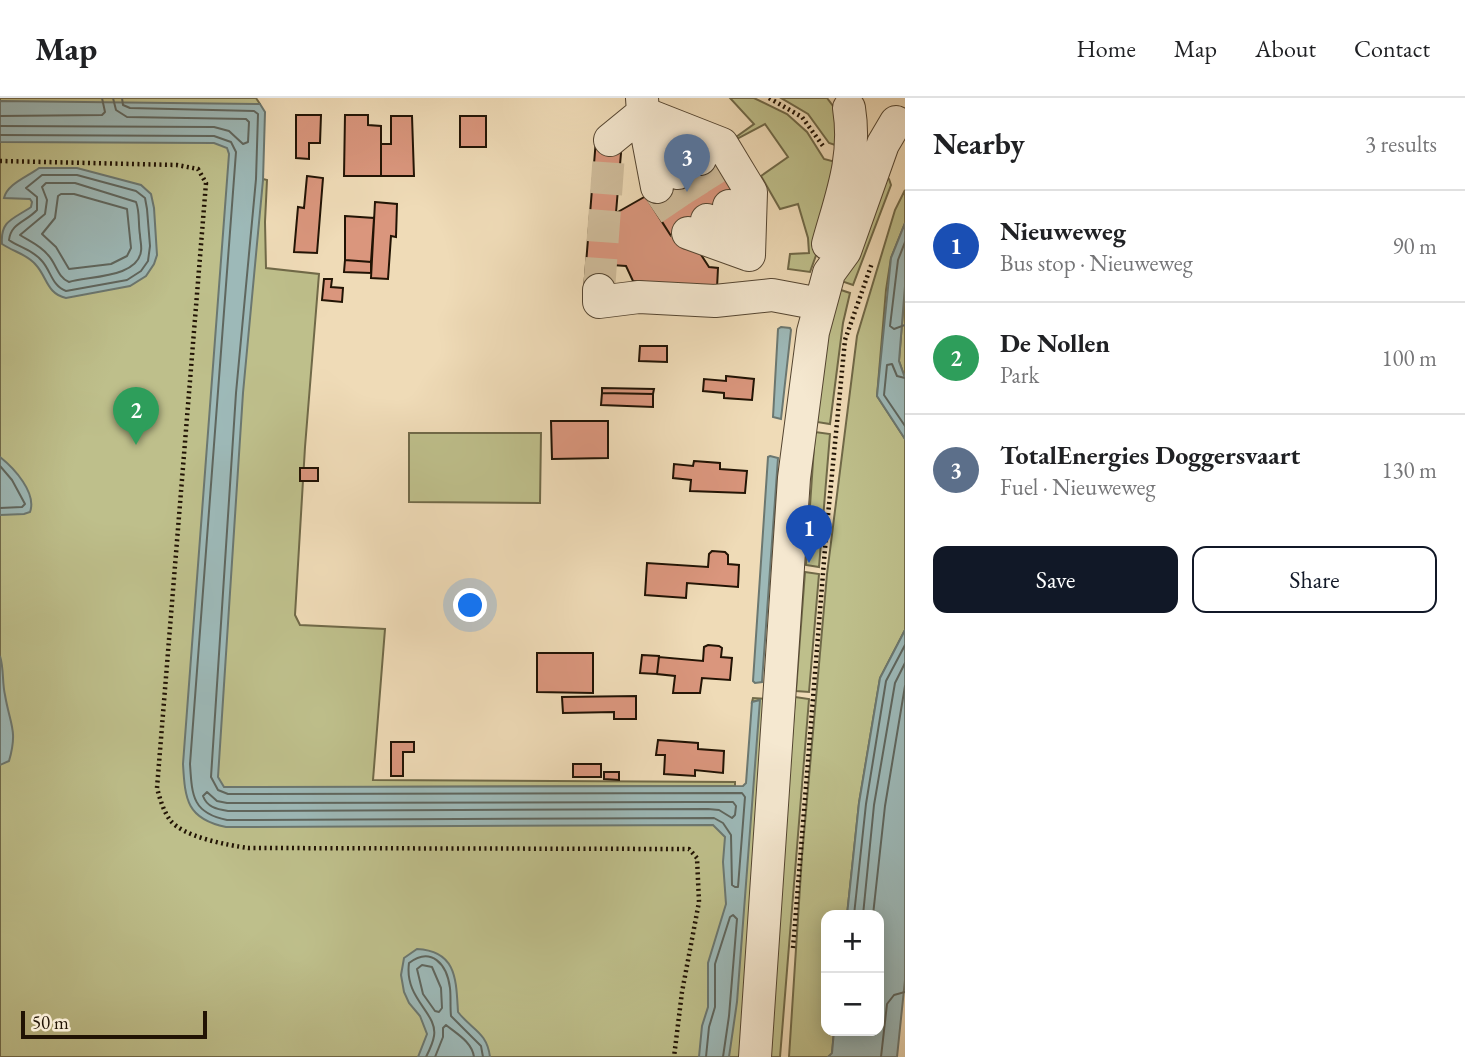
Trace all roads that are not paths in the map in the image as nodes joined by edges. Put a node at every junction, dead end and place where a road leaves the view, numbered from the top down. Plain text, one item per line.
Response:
1 (845, 103) edge
2 (643, 106) edge
3 (901, 121) edge
4 (610, 140) tunnel mouth
5 (749, 255) junction
6 (829, 273) junction
7 (599, 290) dead end
8 (772, 295) junction
9 (820, 304) junction
10 (755, 1057) edge

1 - 3 street
1 - 6 street
2 - 2 street
2 - 4 street
2 - 5 street
3 - 6 street
5 - 5 street
5 - 8 street
6 - 9 street
7 - 8 street
8 - 9 street
9 - 10 street

